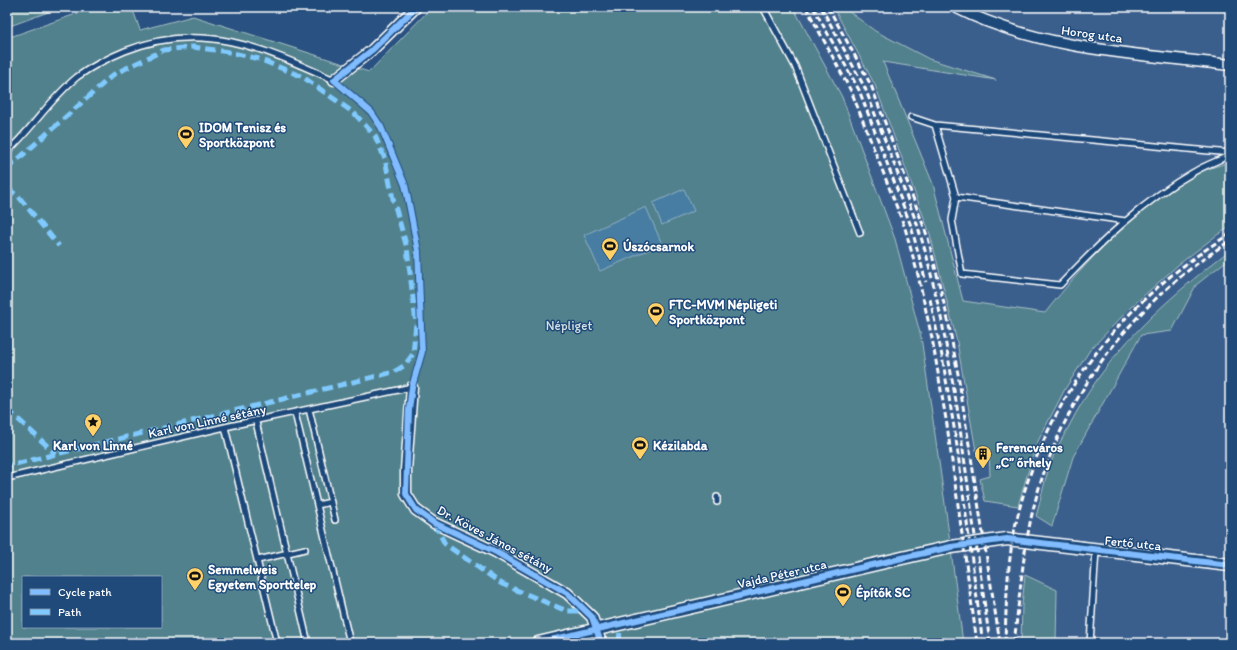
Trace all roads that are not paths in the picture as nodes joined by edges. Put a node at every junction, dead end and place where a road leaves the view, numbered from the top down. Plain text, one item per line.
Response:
1 (416, 7) edge
2 (763, 7) edge
3 (955, 7) edge
4 (1230, 65) edge
5 (334, 80) joint
6 (911, 117) dead end
7 (934, 125) junction
8 (7, 152) edge
9 (1230, 154) edge
10 (956, 197) junction
11 (1126, 221) junction
12 (860, 233) dead end
13 (412, 387) joint
14 (309, 409) junction
15 (295, 413) junction
16 (256, 422) junction
17 (225, 427) junction
18 (7, 478) edge
19 (331, 502) junction
20 (317, 505) junction
21 (335, 520) dead end
22 (1034, 542) joint
23 (305, 549) dead end
24 (1096, 550) junction
25 (287, 553) junction
26 (258, 560) junction
27 (1230, 565) edge
28 (596, 629) junction
29 (276, 643) edge
30 (308, 643) edge
31 (350, 643) edge
32 (538, 643) edge
33 (601, 643) edge
34 (1090, 643) edge

1 - 5 street
2 - 12 lane
3 - 4 street, Horog utca
5 - 8 lane
6 - 7 lane
7 - 9 lane
7 - 10 lane
9 - 11 lane
10 - 11 lane
10 - 11 lane
13 - 14 lane, Karl von Linné sétány
13 - 28 street, Dr. Köves János sétány
14 - 15 lane, Karl von Linné sétány
14 - 19 lane
15 - 16 lane, Karl von Linné sétány
15 - 20 lane
16 - 17 lane, Karl von Linné sétány
16 - 25 lane
17 - 18 lane, Karl von Linné sétány
17 - 26 lane
19 - 20 lane
19 - 21 lane
20 - 31 lane
22 - 24 street, Fertő utca
22 - 28 street, Vajda Péter utca
23 - 25 lane
24 - 27 street, Fertő utca
24 - 34 lane
25 - 26 lane
25 - 30 lane
26 - 29 lane
28 - 32 street, Vajda Péter utca
28 - 33 street, Dr. Köves János sétány

